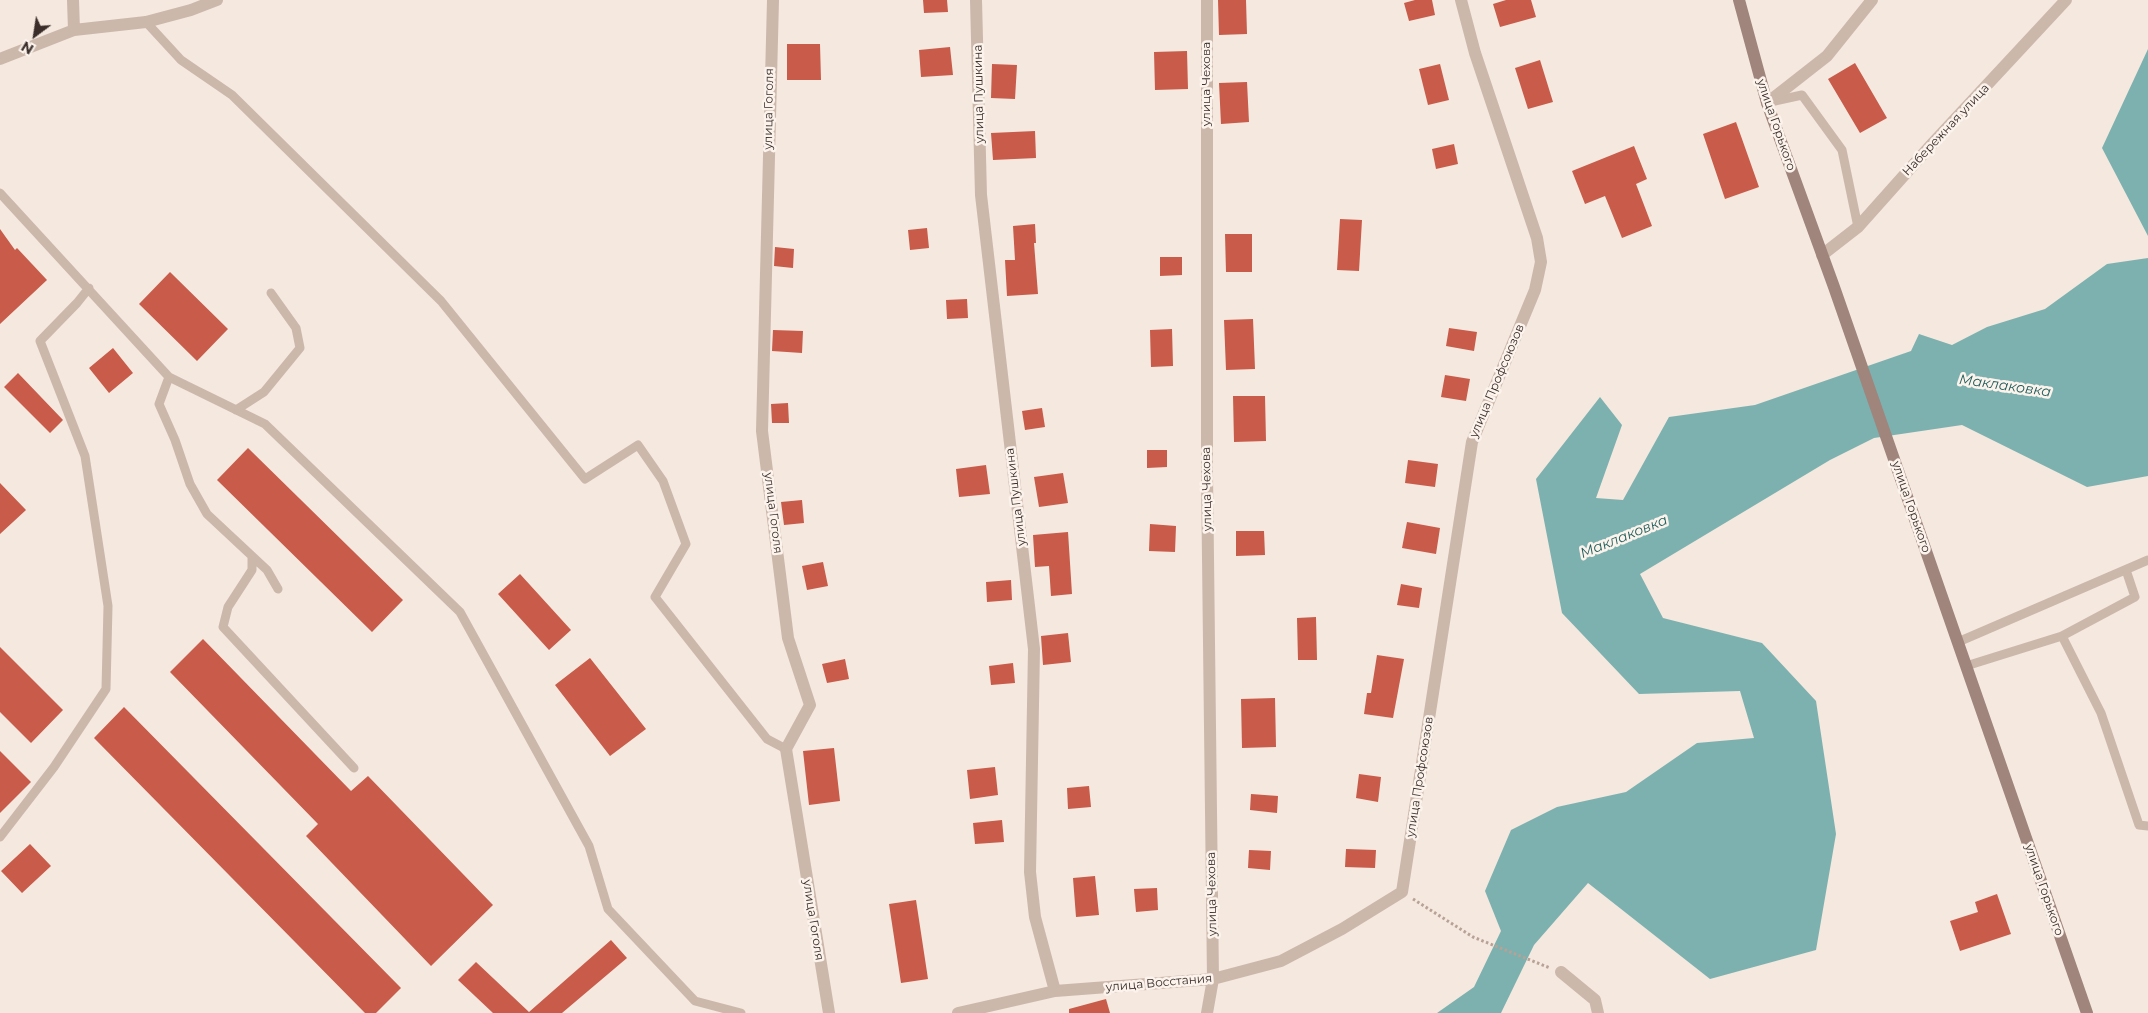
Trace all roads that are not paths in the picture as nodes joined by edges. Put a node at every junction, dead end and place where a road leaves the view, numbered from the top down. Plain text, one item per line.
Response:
1 (73, 0) edge
2 (217, 0) edge
3 (773, 0) edge
4 (976, 0) edge
5 (1207, 0) edge
6 (1461, 0) edge
7 (1740, 0) edge
8 (1872, 0) edge
9 (2066, 0) edge
10 (146, 22) junction
11 (74, 30) junction
12 (0, 60) edge
13 (1767, 103) junction
14 (0, 193) edge
15 (1858, 227) junction
16 (1822, 255) junction
17 (89, 288) junction
18 (271, 293) dead end
19 (169, 377) junction
20 (236, 410) junction
21 (252, 556) junction
22 (2148, 560) edge
23 (2126, 570) junction
24 (278, 589) dead end
25 (2062, 636) junction
26 (1958, 642) junction
27 (1966, 666) junction
28 (786, 748) junction
29 (354, 768) dead end
30 (2148, 826) edge
31 (0, 837) edge
32 (1402, 892) joint
33 (1561, 972) road end
34 (1213, 979) junction
35 (1055, 991) junction
36 (741, 1013) edge
37 (829, 1013) edge
38 (958, 1013) edge
39 (1207, 1013) edge
40 (1598, 1013) edge
41 (2087, 1013) edge

1 - 11 street
2 - 10 street
3 - 28 street, улица Гоголя
4 - 35 street, улица Пушкина
5 - 34 street, улица Чехова
6 - 32 street, улица Профсоюзов
7 - 13 street, улица Горького
8 - 13 street
9 - 15 street, Набережная улица
10 - 11 street
10 - 28 lane
11 - 12 street
13 - 15 lane
13 - 16 street, улица Горького
14 - 17 lane
15 - 16 street, Набережная улица
16 - 26 street, улица Горького
17 - 19 lane
17 - 31 lane
18 - 20 lane
19 - 20 lane
19 - 21 lane
20 - 36 lane
21 - 24 lane
21 - 29 lane
22 - 23 lane
23 - 25 lane
23 - 26 lane
25 - 27 lane
25 - 30 lane
26 - 27 street, улица Горького
27 - 41 street, улица Горького
28 - 37 street, улица Гоголя
32 - 34 street, улица Восстания
33 - 40 street
34 - 35 street, улица Восстания
34 - 39 street, улица Чехова
35 - 38 street, улица Восстания

